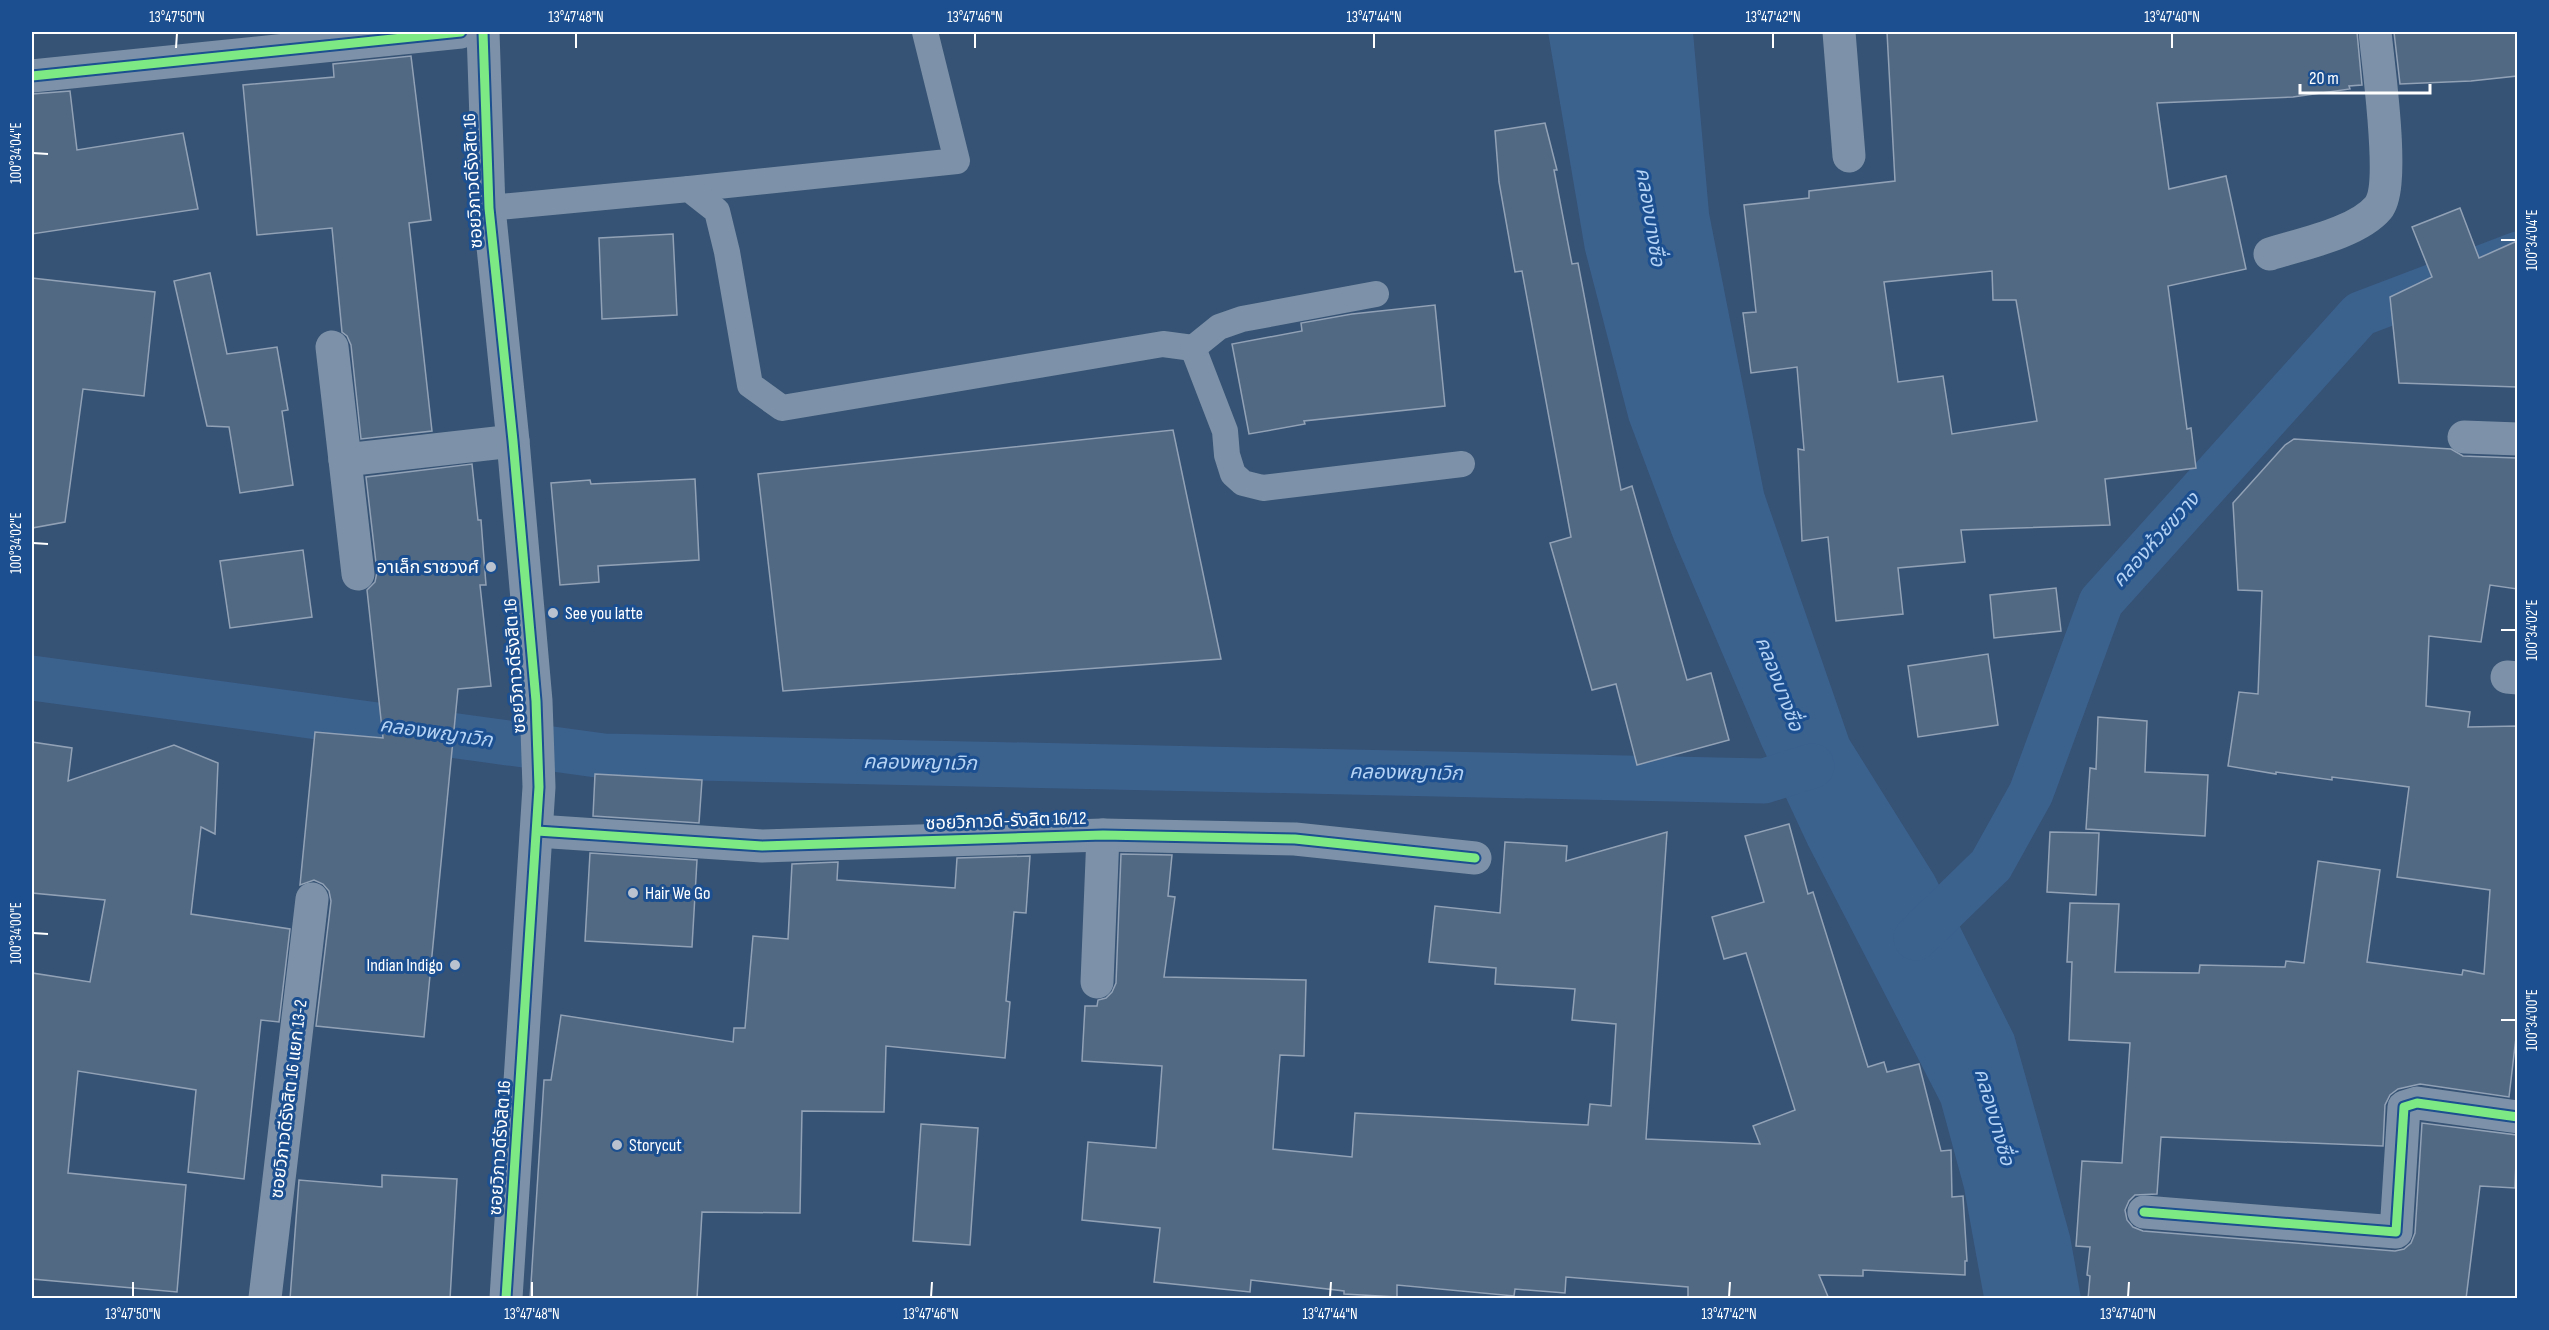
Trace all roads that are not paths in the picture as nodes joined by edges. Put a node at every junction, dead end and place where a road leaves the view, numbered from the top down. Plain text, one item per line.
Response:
1 (461, 32) edge
2 (483, 32) edge
3 (925, 32) edge
4 (1839, 32) edge
5 (2375, 32) edge
6 (32, 76) edge
7 (1850, 156) dead end
8 (689, 189) junction
9 (489, 208) junction
10 (2270, 255) dead end
11 (1376, 294) dead end
12 (332, 347) dead end
13 (1193, 348) junction
14 (2464, 437) dead end
15 (2517, 439) edge
16 (513, 441) junction
17 (345, 460) junction
18 (1462, 464) dead end
19 (358, 574) dead end
20 (537, 831) junction
21 (1103, 835) junction
22 (1475, 858) dead end
23 (312, 899) dead end
24 (1097, 982) dead end
25 (2517, 1117) edge
26 (2144, 1212) dead end
27 (265, 1299) edge
28 (506, 1299) edge

1 - 6 street
2 - 9 street, ซอยวิภาวดีรังสิต 16
3 - 8 lane
4 - 7 street
5 - 10 street
8 - 9 lane
8 - 13 lane
9 - 16 street, ซอยวิภาวดีรังสิต 16
11 - 13 lane
12 - 17 street
13 - 18 lane
14 - 15 street
16 - 17 street
16 - 20 street, ซอยวิภาวดีรังสิต 16
17 - 19 street
20 - 21 street, ซอยวิภาวดี-รังสิต 16/12
20 - 28 street, ซอยวิภาวดีรังสิต 16
21 - 22 street, ซอยวิภาวดี-รังสิต 16/12
21 - 24 street
23 - 27 street, ซอยวิภาวดีรังสิต 16 แยก 13-2
25 - 26 street

